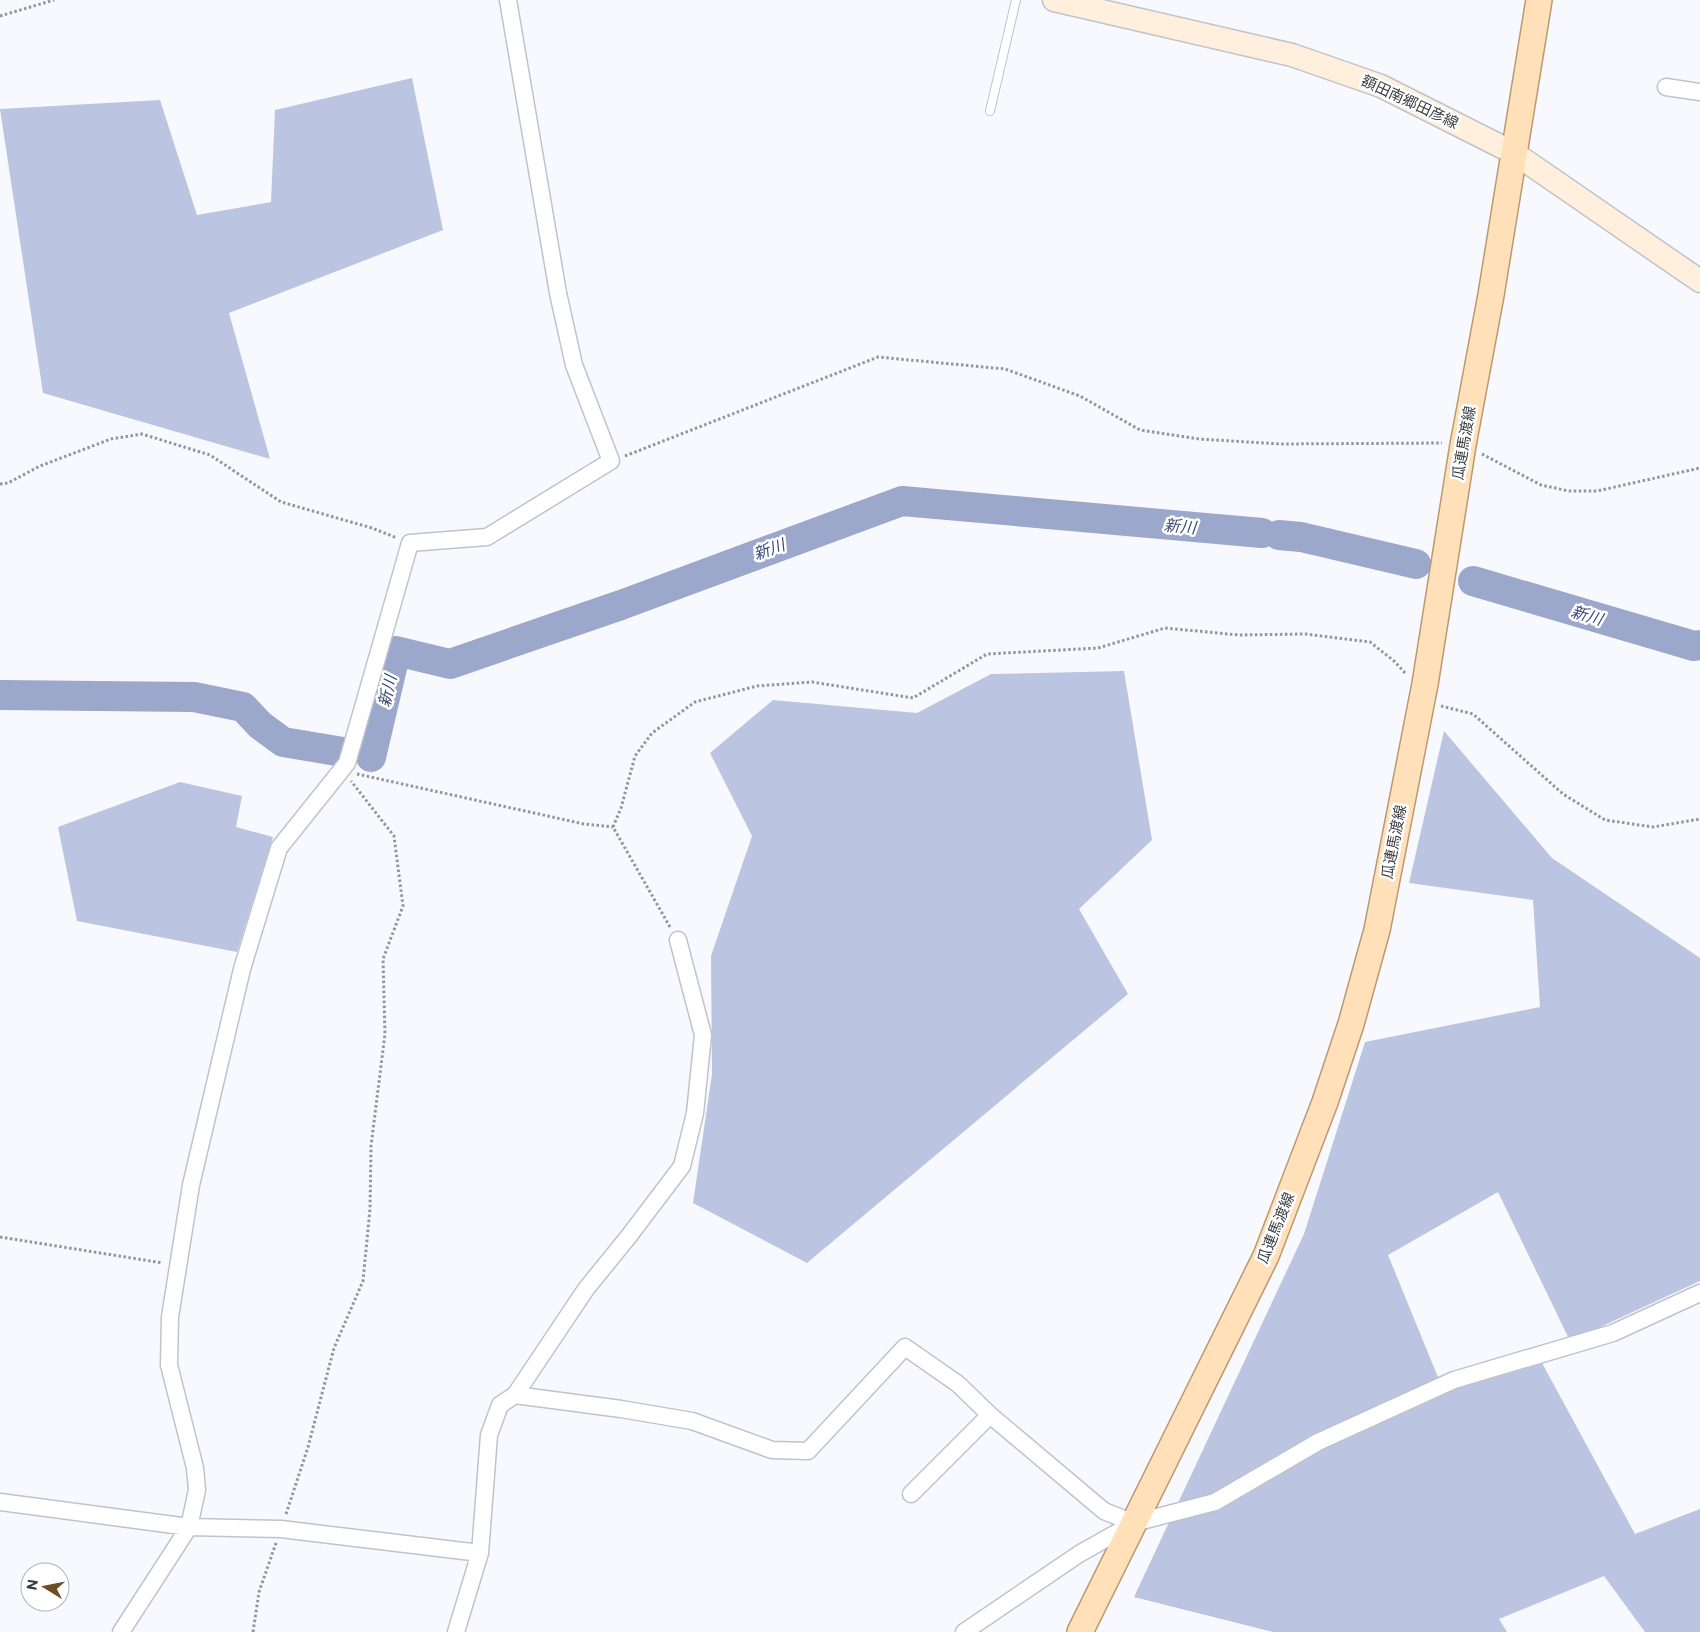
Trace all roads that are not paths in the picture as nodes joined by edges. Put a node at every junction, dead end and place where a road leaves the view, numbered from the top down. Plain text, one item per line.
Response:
1 (508, 0) edge
2 (1016, 0) edge
3 (1054, 0) edge
4 (1539, 0) edge
5 (1100, 5) edge
6 (1666, 87) dead end
7 (1700, 92) edge
8 (990, 111) dead end
9 (1514, 153) junction
10 (1700, 281) edge
11 (678, 940) road end
12 (1700, 1293) edge
13 (515, 1396) junction
14 (990, 1415) junction
15 (911, 1494) dead end
16 (0, 1502) edge
17 (1134, 1523) junction
18 (189, 1527) junction
19 (480, 1553) junction
20 (121, 1632) edge
21 (456, 1632) edge
22 (964, 1632) edge
23 (1080, 1632) edge

1 - 18 street
2 - 8 lane
3 - 5 main road, 額田南郷田彦線
4 - 9 main road, 瓜連馬渡線
5 - 9 main road, 額田南郷田彦線
6 - 7 street
9 - 10 main road, 額田南郷田彦線
9 - 17 main road, 瓜連馬渡線
11 - 13 street
12 - 17 street
13 - 14 street
13 - 19 street
14 - 15 street
14 - 17 street
16 - 18 street
17 - 22 street
17 - 23 main road, 瓜連馬渡線
18 - 19 street
18 - 20 street
19 - 21 street

